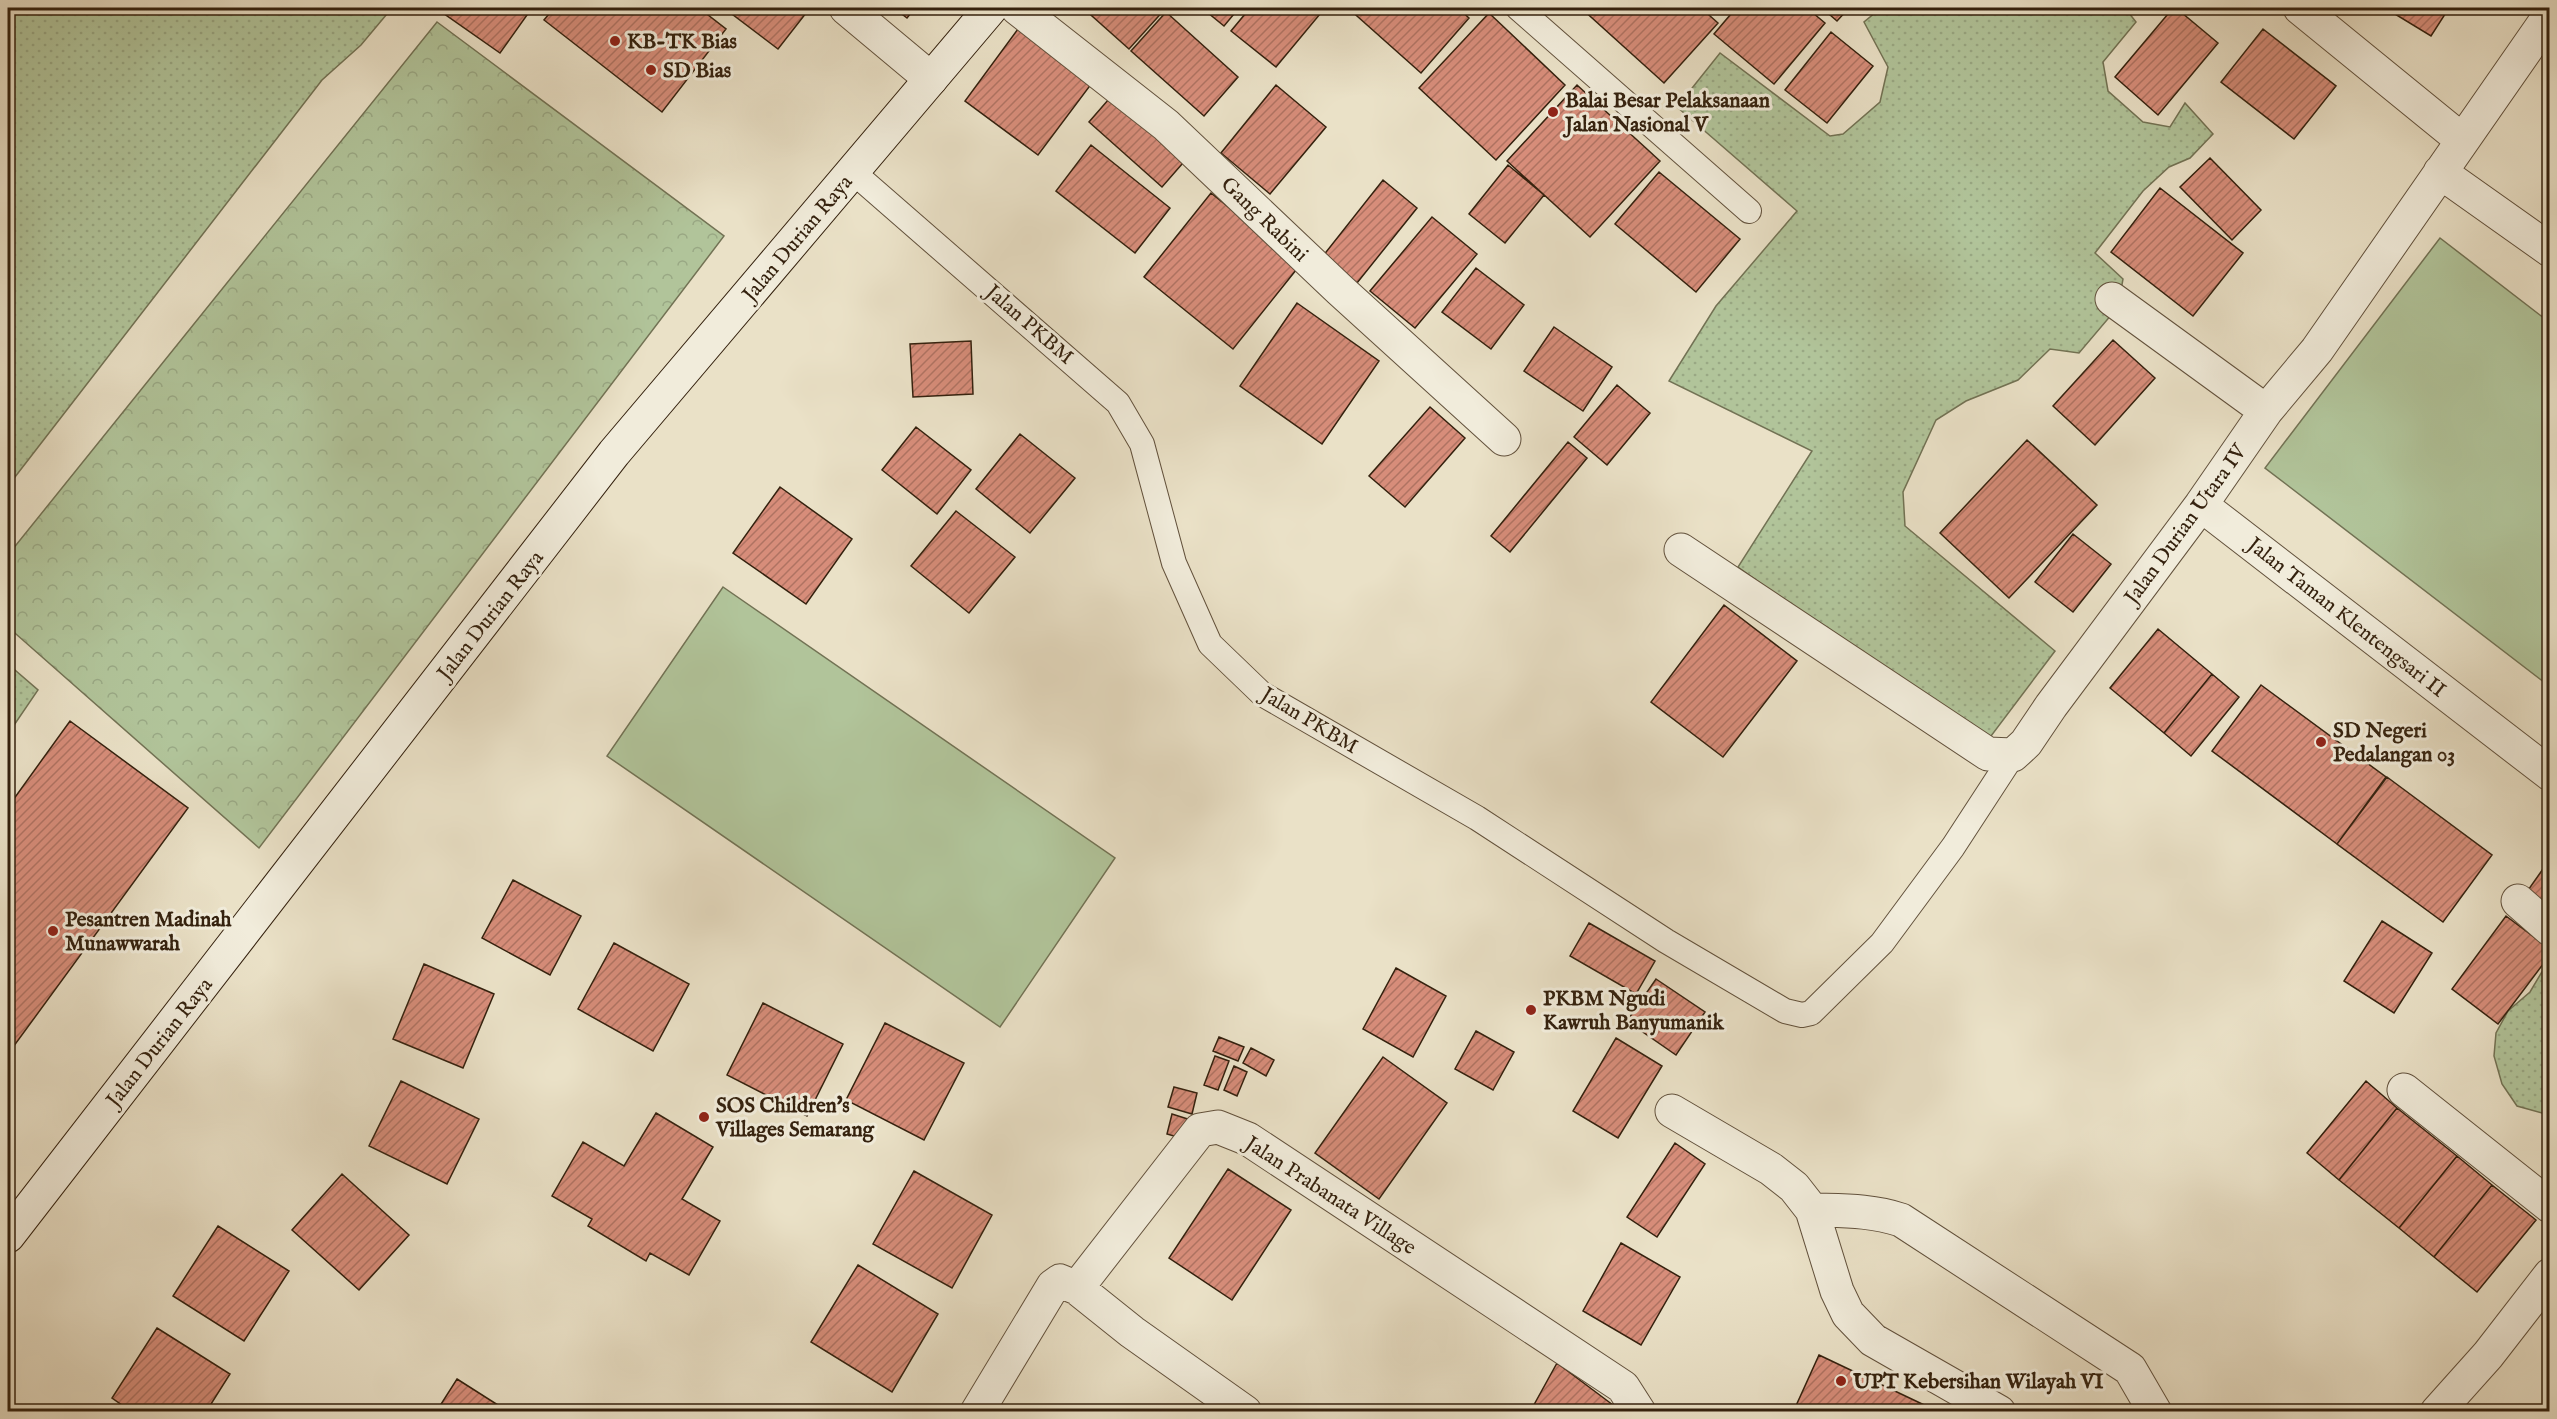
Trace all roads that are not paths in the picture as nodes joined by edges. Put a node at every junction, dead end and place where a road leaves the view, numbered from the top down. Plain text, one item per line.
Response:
1 (846, 8) edge
2 (991, 8) edge
3 (1017, 8) edge
4 (1518, 8) edge
5 (2300, 8) edge
6 (2550, 15) edge
7 (931, 79) junction
8 (2462, 140) junction
9 (853, 172) junction
10 (2440, 172) junction
11 (1749, 211) dead end
12 (2550, 250) edge
13 (2112, 299) dead end
14 (2266, 411) junction
15 (1504, 439) dead end
16 (2201, 505) junction
17 (1680, 550) dead end
18 (2013, 755) junction
19 (2550, 774) edge
20 (2518, 901) dead end
21 (2550, 929) edge
22 (2404, 1090) dead end
23 (1672, 1111) dead end
24 (2550, 1206) edge
25 (1812, 1210) junction
26 (8, 1236) edge
27 (2550, 1275) edge
28 (1077, 1287) junction
29 (978, 1412) edge
30 (1245, 1412) edge
31 (1639, 1412) edge
32 (1999, 1412) edge
33 (2155, 1412) edge
34 (2437, 1412) edge

1 - 7 street
2 - 7 street, Jalan Durian Raya
3 - 15 street, Gang Rabini
4 - 11 lane
5 - 8 street
6 - 8 street, Jalan Durian Utara IV
7 - 9 street, Jalan Durian Raya
8 - 10 street, Jalan Durian Utara IV
9 - 18 lane, Jalan PKBM
9 - 26 street, Jalan Durian Raya
10 - 12 street
10 - 14 street, Jalan Durian Utara IV
13 - 14 street
14 - 16 street, Jalan Durian Utara IV
16 - 18 street, Jalan Durian Utara IV
16 - 19 street, Jalan Taman Klentengsari II
17 - 18 street
20 - 21 street
22 - 24 street
23 - 25 street
25 - 32 street
25 - 33 street
27 - 34 street
28 - 29 street
28 - 30 street
28 - 31 street, Jalan Prabanata Village

